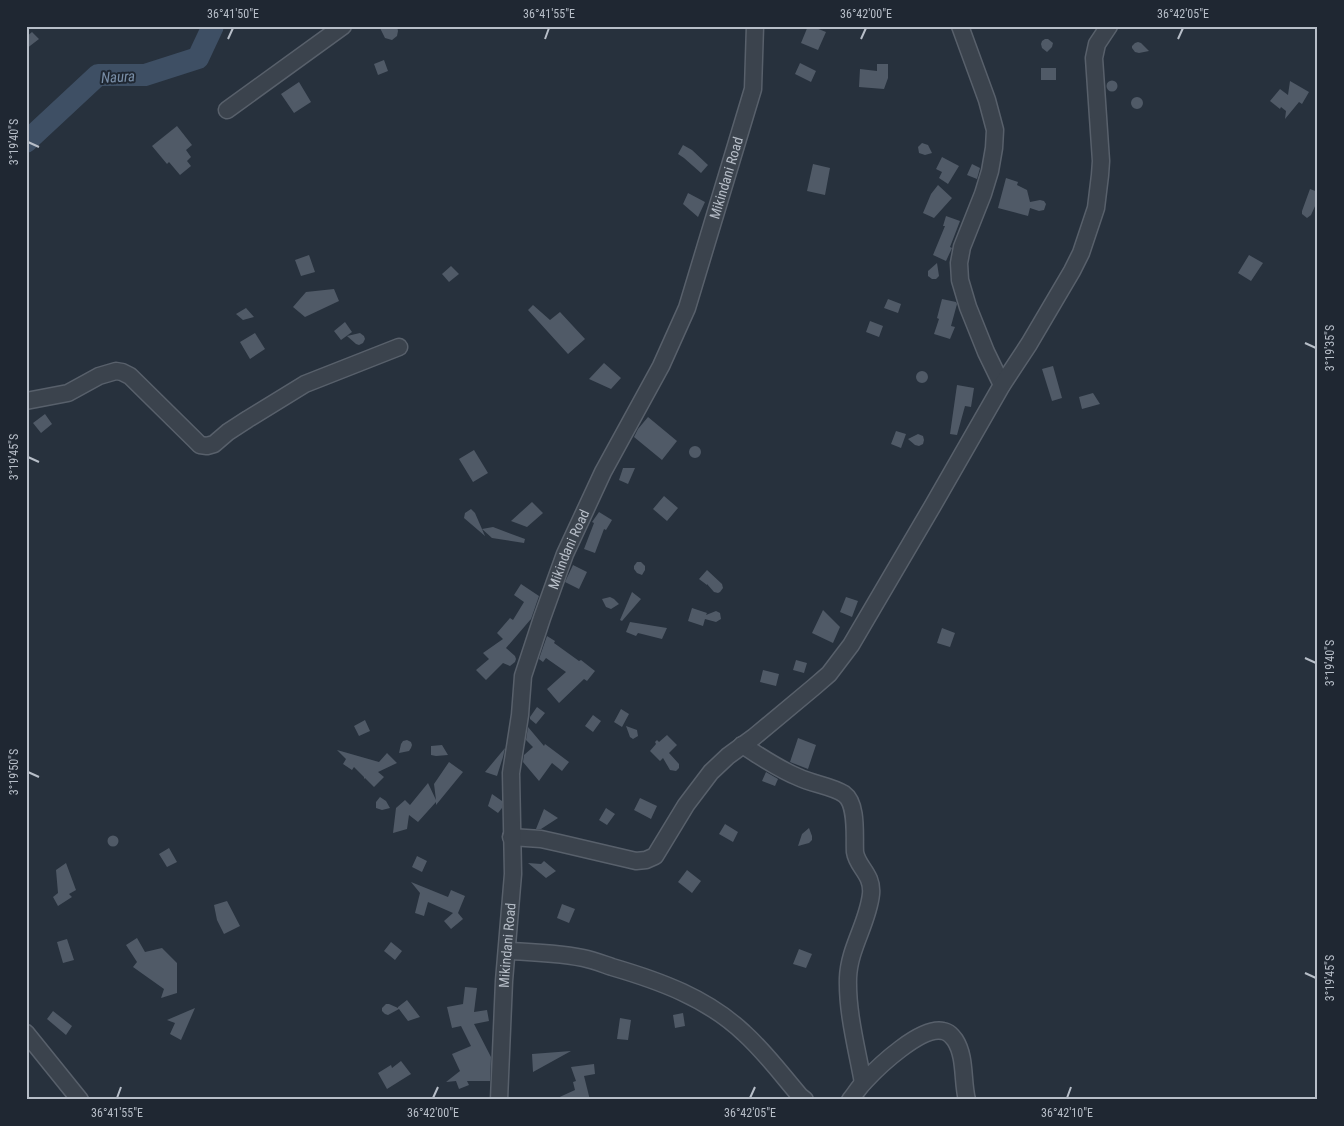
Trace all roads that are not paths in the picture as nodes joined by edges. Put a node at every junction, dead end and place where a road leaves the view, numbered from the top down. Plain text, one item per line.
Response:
1 (343, 26) edge
2 (755, 26) edge
3 (960, 26) edge
4 (1110, 26) edge
5 (227, 110) dead end
6 (399, 347) dead end
7 (1002, 385) junction
8 (26, 400) edge
9 (742, 746) junction
10 (512, 838) junction
11 (507, 951) junction
12 (26, 1033) edge
13 (863, 1083) junction
14 (80, 1100) edge
15 (499, 1100) edge
16 (806, 1100) edge
17 (850, 1100) edge
18 (967, 1100) edge

1 - 5 street
2 - 10 street, Mikindani Road
3 - 7 street
4 - 7 street
6 - 8 street
7 - 9 street
9 - 10 street
9 - 13 street
10 - 11 street, Mikindani Road
11 - 15 street, Mikindani Road
11 - 16 street
12 - 14 street
13 - 17 street
13 - 18 street

